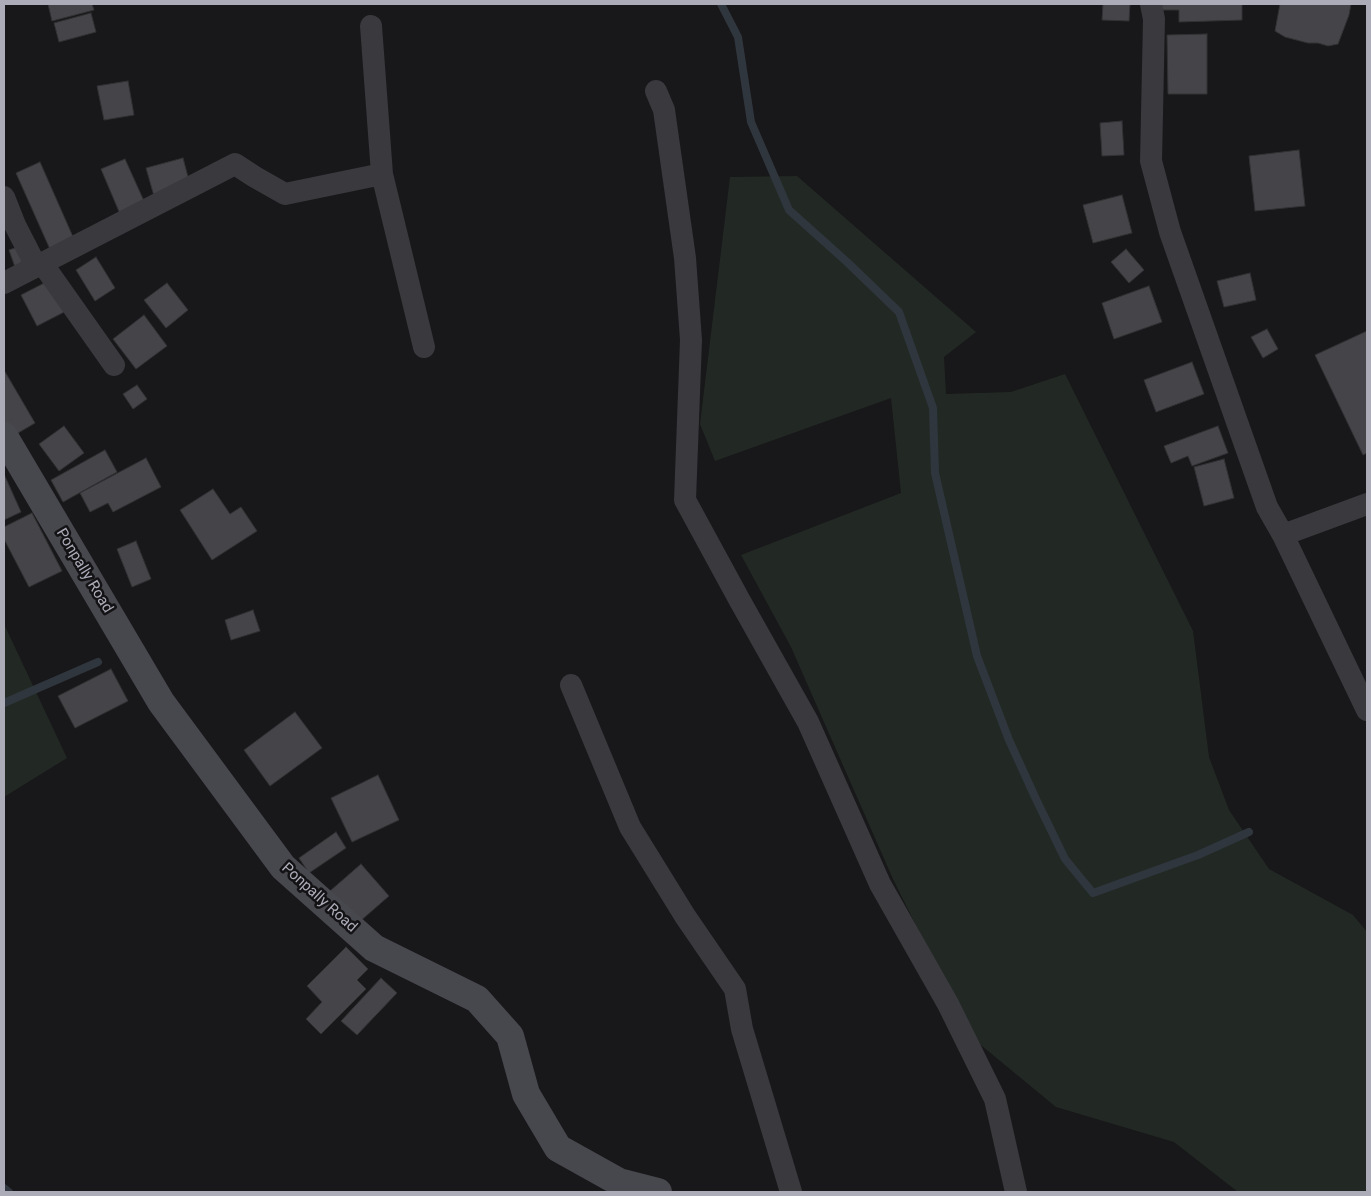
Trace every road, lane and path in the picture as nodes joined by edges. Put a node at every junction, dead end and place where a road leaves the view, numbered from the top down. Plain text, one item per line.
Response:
1 (1151, 4) edge
2 (371, 26) dead end
3 (656, 90) dead end
4 (382, 174) junction
5 (4, 197) edge
6 (39, 265) junction
7 (4, 283) edge
8 (424, 347) dead end
9 (114, 365) dead end
10 (4, 436) edge
11 (1367, 504) edge
12 (1283, 535) junction
13 (571, 685) dead end
14 (1367, 709) edge
15 (658, 1192) edge
16 (791, 1192) edge
17 (1016, 1192) edge

1 - 12 street
2 - 4 street
3 - 17 street
4 - 6 street
4 - 8 street
5 - 6 street
6 - 7 street
6 - 9 street
10 - 15 main road, Ponpally Road
11 - 12 street
12 - 14 street
13 - 16 street

